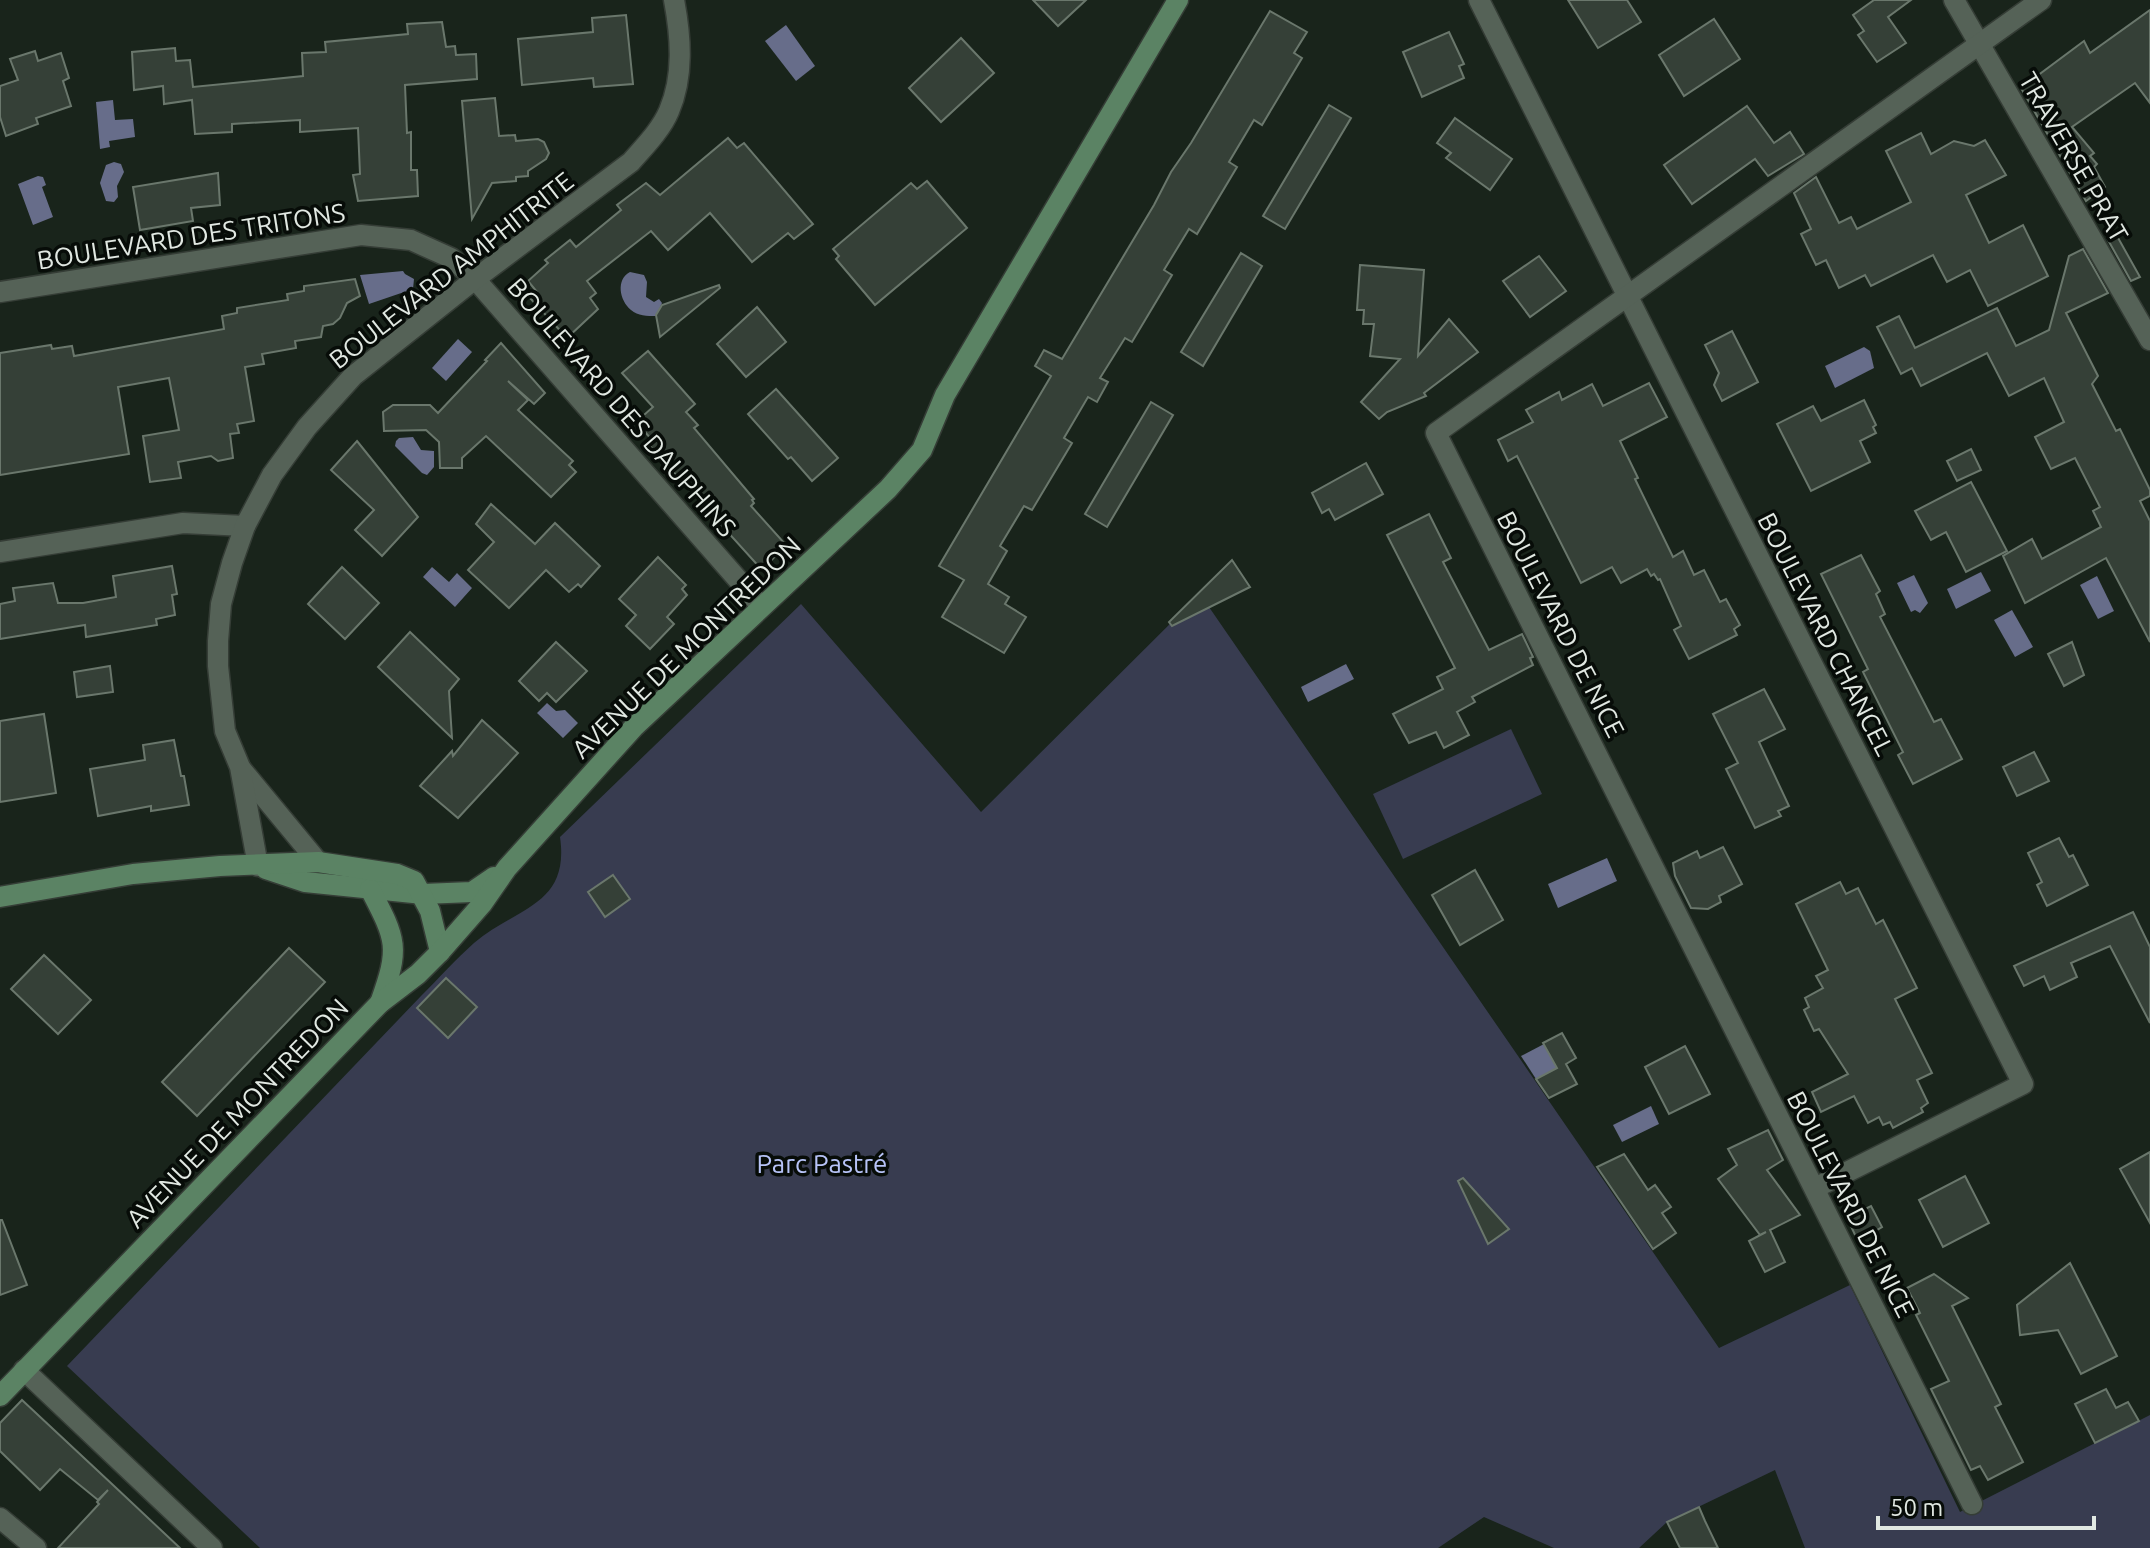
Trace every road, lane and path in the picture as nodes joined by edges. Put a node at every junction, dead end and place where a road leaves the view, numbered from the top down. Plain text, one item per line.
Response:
1 (674, 0) edge
2 (1178, 0) edge
3 (1479, 0) edge
4 (1954, 0) edge
5 (2041, 0) edge
6 (1979, 44) junction
7 (475, 279) junction
8 (0, 292) edge
9 (1628, 296) junction
10 (2150, 340) edge
11 (245, 526) junction
12 (0, 552) edge
13 (761, 606) junction
14 (240, 767) junction
15 (318, 862) junction
16 (258, 866) junction
17 (507, 868) junction
18 (370, 889) junction
19 (423, 894) junction
20 (0, 897) edge
21 (440, 952) junction
22 (380, 1003) junction
23 (1815, 1188) junction
24 (24, 1370) junction
25 (0, 1396) edge
26 (1972, 1504) dead end
27 (0, 1518) edge
28 (36, 1548) edge
29 (212, 1548) edge

1 - 7 street, BOULEVARD AMPHITRITE
2 - 13 street, AVENUE DE MONTREDON
3 - 9 street, BOULEVARD CHANCEL
4 - 6 street, TRAVERSE PRAT
5 - 6 street, BOULEVARD DE NICE
6 - 9 street, BOULEVARD DE NICE
6 - 10 street, TRAVERSE PRAT
7 - 8 street, BOULEVARD DES TRITONS
7 - 11 street, BOULEVARD AMPHITRITE
7 - 13 street, BOULEVARD DES DAUPHINS
9 - 23 street, BOULEVARD DE NICE
9 - 23 street, BOULEVARD CHANCEL
11 - 12 street
11 - 14 street, BOULEVARD AMPHITRITE
13 - 17 street, AVENUE DE MONTREDON
14 - 15 street, BOULEVARD AMPHITRITE
14 - 16 street, BOULEVARD AMPHITRITE
15 - 16 street
15 - 19 street
16 - 18 street
16 - 20 street
17 - 19 street
17 - 21 street, AVENUE DE MONTREDON
18 - 19 street
18 - 22 street
19 - 21 street
21 - 22 street, AVENUE DE MONTREDON
22 - 24 street, AVENUE DE MONTREDON
23 - 26 street, BOULEVARD DE NICE
24 - 25 street, AVENUE DE MONTREDON
24 - 29 street
27 - 28 street

